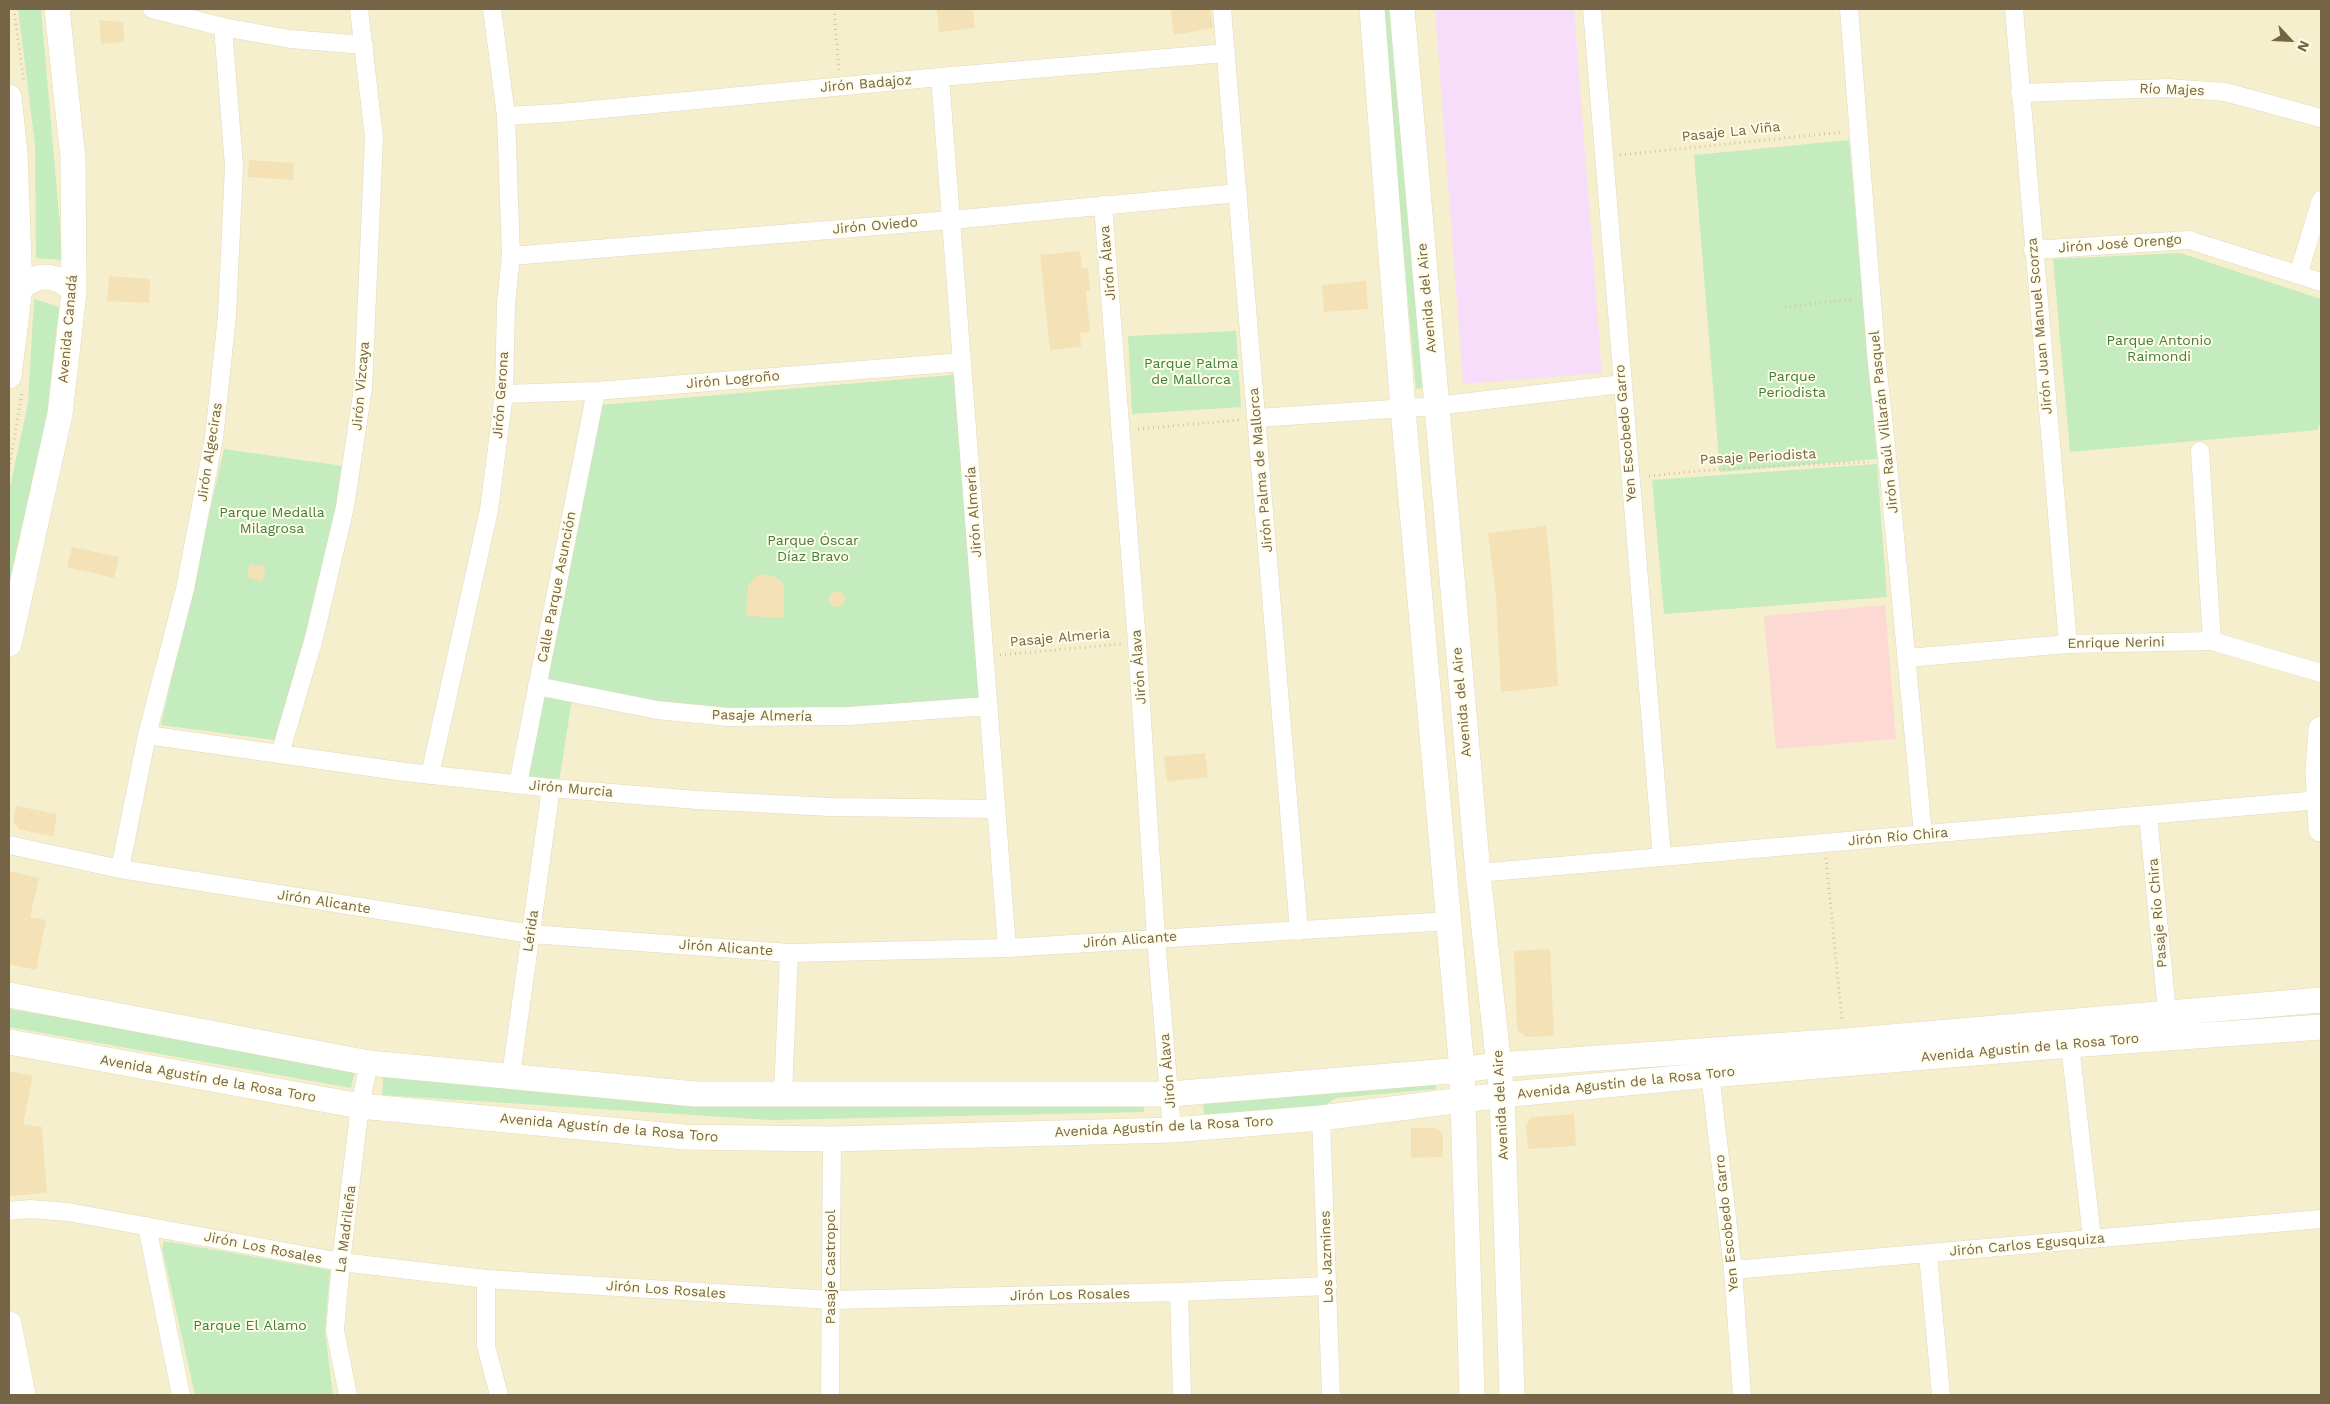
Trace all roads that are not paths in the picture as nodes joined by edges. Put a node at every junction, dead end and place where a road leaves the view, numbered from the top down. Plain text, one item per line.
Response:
1 (57, 9) edge
2 (152, 9) edge
3 (360, 9) edge
4 (492, 9) edge
5 (1222, 9) edge
6 (1372, 9) edge
7 (1402, 9) edge
8 (1592, 9) edge
9 (1848, 9) edge
10 (2014, 9) edge
11 (223, 27) junction
12 (364, 45) junction
13 (1226, 53) junction
14 (940, 77) junction
15 (2020, 93) junction
16 (9, 97) edge
17 (506, 116) junction
18 (2321, 118) edge
19 (1238, 193) junction
20 (2321, 200) edge
21 (1103, 205) junction
22 (952, 220) junction
23 (2033, 250) junction
24 (510, 256) junction
25 (2298, 275) junction
26 (2321, 282) edge
27 (14, 287) edge
28 (74, 292) junction
29 (962, 362) junction
30 (9, 376) edge
31 (1622, 384) junction
32 (596, 391) junction
33 (504, 394) junction
34 (1436, 406) junction
35 (1403, 409) junction
36 (1257, 418) junction
37 (2200, 451) dead end
38 (2212, 641) junction
39 (9, 644) edge
40 (2068, 644) junction
41 (1907, 658) junction
42 (2321, 673) edge
43 (537, 686) junction
44 (989, 708) junction
45 (2321, 729) edge
46 (147, 734) junction
47 (280, 754) junction
48 (430, 775) junction
49 (518, 784) junction
50 (551, 788) junction
51 (2319, 800) junction
52 (996, 809) junction
53 (2148, 815) junction
54 (2321, 829) edge
55 (1924, 834) junction
56 (9, 845) edge
57 (1662, 857) junction
58 (120, 869) junction
59 (1478, 873) junction
60 (1450, 921) junction
61 (1299, 931) junction
62 (530, 934) junction
63 (1156, 938) junction
64 (1007, 948) junction
65 (789, 952) junction
66 (9, 996) edge
67 (2321, 1000) edge
68 (2167, 1012) junction
69 (2321, 1027) edge
70 (9, 1042) edge
71 (2070, 1045) junction
72 (1461, 1059) junction
73 (369, 1063) junction
74 (1709, 1063) junction
75 (1499, 1066) junction
76 (511, 1075) junction
77 (783, 1094) junction
78 (1170, 1094) junction
79 (1502, 1095) junction
80 (1463, 1100) junction
81 (360, 1106) junction
82 (1321, 1118) junction
83 (1172, 1130) junction
84 (832, 1139) junction
85 (9, 1211) edge
86 (2321, 1218) edge
87 (147, 1226) junction
88 (2092, 1238) junction
89 (1928, 1254) junction
90 (341, 1262) junction
91 (1733, 1270) junction
92 (486, 1279) junction
93 (1328, 1286) junction
94 (1179, 1292) junction
95 (831, 1300) junction
96 (9, 1324) edge
97 (23, 1395) edge
98 (181, 1395) edge
99 (348, 1395) edge
100 (499, 1395) edge
101 (830, 1395) edge
102 (1182, 1395) edge
103 (1331, 1395) edge
104 (1472, 1395) edge
105 (1512, 1395) edge
106 (1742, 1395) edge
107 (1941, 1395) edge

1 - 28 street, Avenida Canadá
2 - 11 street
3 - 12 street, Jirón Vizcaya
4 - 17 street, Jirón Gerona
5 - 13 street, Jirón Palma de Mallorca
6 - 35 street
7 - 34 street, Avenida del Aire
8 - 31 street, Yen Escobedo Garro
9 - 41 street, Jirón Raúl Villarán Pasquel
10 - 15 street, Jirón Juan Manuel Scorza
11 - 12 street
11 - 46 street, Jirón Algeciras
12 - 47 street, Jirón Vizcaya
13 - 14 street, Jirón Badajoz
13 - 19 street, Jirón Palma de Mallorca
14 - 17 street, Jirón Badajoz
14 - 22 street, Jirón Almería
15 - 18 street, Río Majes
15 - 23 street, Jirón Juan Manuel Scorza
16 - 27 street
17 - 24 street, Jirón Gerona
19 - 21 street, Jirón Oviedo
19 - 36 street, Jirón Palma de Mallorca
20 - 25 street
21 - 22 street, Jirón Oviedo
21 - 63 street, Jirón Álava
22 - 24 street, Jirón Oviedo
22 - 29 street, Jirón Almería
23 - 25 street, Jirón José Orengo
23 - 40 street, Jirón Juan Manuel Scorza
24 - 33 street, Jirón Gerona
25 - 26 street, Jirón José Orengo
27 - 28 street
27 - 30 street
28 - 39 street, Avenida Canadá
29 - 32 street, Jirón Logroño
29 - 44 street, Jirón Almería
31 - 34 street
31 - 57 street, Yen Escobedo Garro
32 - 33 street, Jirón Logroño
32 - 43 street, Calle Parque Asunción
33 - 48 street, Jirón Gerona
34 - 35 street
34 - 59 street, Avenida del Aire
35 - 36 street
35 - 60 street
36 - 61 street, Jirón Palma de Mallorca
37 - 38 street
38 - 40 street, Enrique Nerini
38 - 42 street, Enrique Nerini
40 - 41 street, Enrique Nerini
41 - 55 street, Jirón Raúl Villarán Pasquel
43 - 44 street, Pasaje Almería
43 - 49 street, Calle Parque Asunción
44 - 52 street, Jirón Almería
45 - 51 street
46 - 47 street, Jirón Murcia
46 - 58 street, Jirón Algeciras
47 - 48 street, Jirón Murcia
48 - 49 street, Jirón Murcia
49 - 50 street, Jirón Murcia
50 - 52 street, Jirón Murcia
50 - 62 street, Lérida
51 - 53 street, Jirón Río Chira
51 - 54 street
52 - 64 street, Jirón Almería
53 - 55 street, Jirón Río Chira
53 - 68 street, Pasaje Río Chira
55 - 57 street, Jirón Río Chira
56 - 58 street, Jirón Alicante
57 - 59 street, Jirón Río Chira
58 - 62 street, Jirón Alicante
59 - 75 street, Avenida del Aire
60 - 61 street, Jirón Alicante
60 - 72 street
61 - 63 street, Jirón Alicante
62 - 65 street, Jirón Alicante
62 - 76 street, Lérida
63 - 64 street, Jirón Alicante
63 - 78 street, Jirón Álava
64 - 65 street, Jirón Alicante
65 - 77 street
66 - 73 street, Avenida Agustín de la Rosa Toro
67 - 68 street, Avenida Agustín de la Rosa Toro
68 - 74 street, Avenida Agustín de la Rosa Toro
69 - 71 street, Avenida Agustín de la Rosa Toro
70 - 81 street, Avenida Agustín de la Rosa Toro
71 - 74 street, Avenida Agustín de la Rosa Toro
71 - 88 street
72 - 75 street, Avenida Agustín de la Rosa Toro
72 - 78 street, Avenida Agustín de la Rosa Toro
72 - 80 street
73 - 76 street, Avenida Agustín de la Rosa Toro
73 - 81 street, La Madrileña
74 - 75 street, Avenida Agustín de la Rosa Toro
74 - 79 street, Avenida Agustín de la Rosa Toro
74 - 91 street, Yen Escobedo Garro
75 - 79 street, Avenida del Aire
76 - 77 street, Avenida Agustín de la Rosa Toro
77 - 78 street, Avenida Agustín de la Rosa Toro
78 - 83 street, Jirón Álava
79 - 80 street, Avenida Agustín de la Rosa Toro
79 - 105 street, Avenida del Aire
80 - 82 street, Avenida Agustín de la Rosa Toro
80 - 104 street
81 - 84 street, Avenida Agustín de la Rosa Toro
81 - 90 street, La Madrileña
82 - 83 street, Avenida Agustín de la Rosa Toro
82 - 93 street, Los Jazmines
83 - 84 street, Avenida Agustín de la Rosa Toro
84 - 95 street, Pasaje Castropol
85 - 87 street, Jirón Los Rosales
86 - 88 street, Jirón Carlos Egusquiza
87 - 90 street, Jirón Los Rosales
87 - 98 street
88 - 89 street, Jirón Carlos Egusquiza
89 - 91 street, Jirón Carlos Egusquiza
89 - 107 street
90 - 92 street, Jirón Los Rosales
90 - 99 street, La Madrileña
91 - 106 street, Yen Escobedo Garro
92 - 95 street, Jirón Los Rosales
92 - 100 street
93 - 94 street, Jirón Los Rosales
93 - 103 street, Los Jazmines
94 - 95 street, Jirón Los Rosales
94 - 102 street
95 - 101 street, Pasaje Castropol
96 - 97 street

